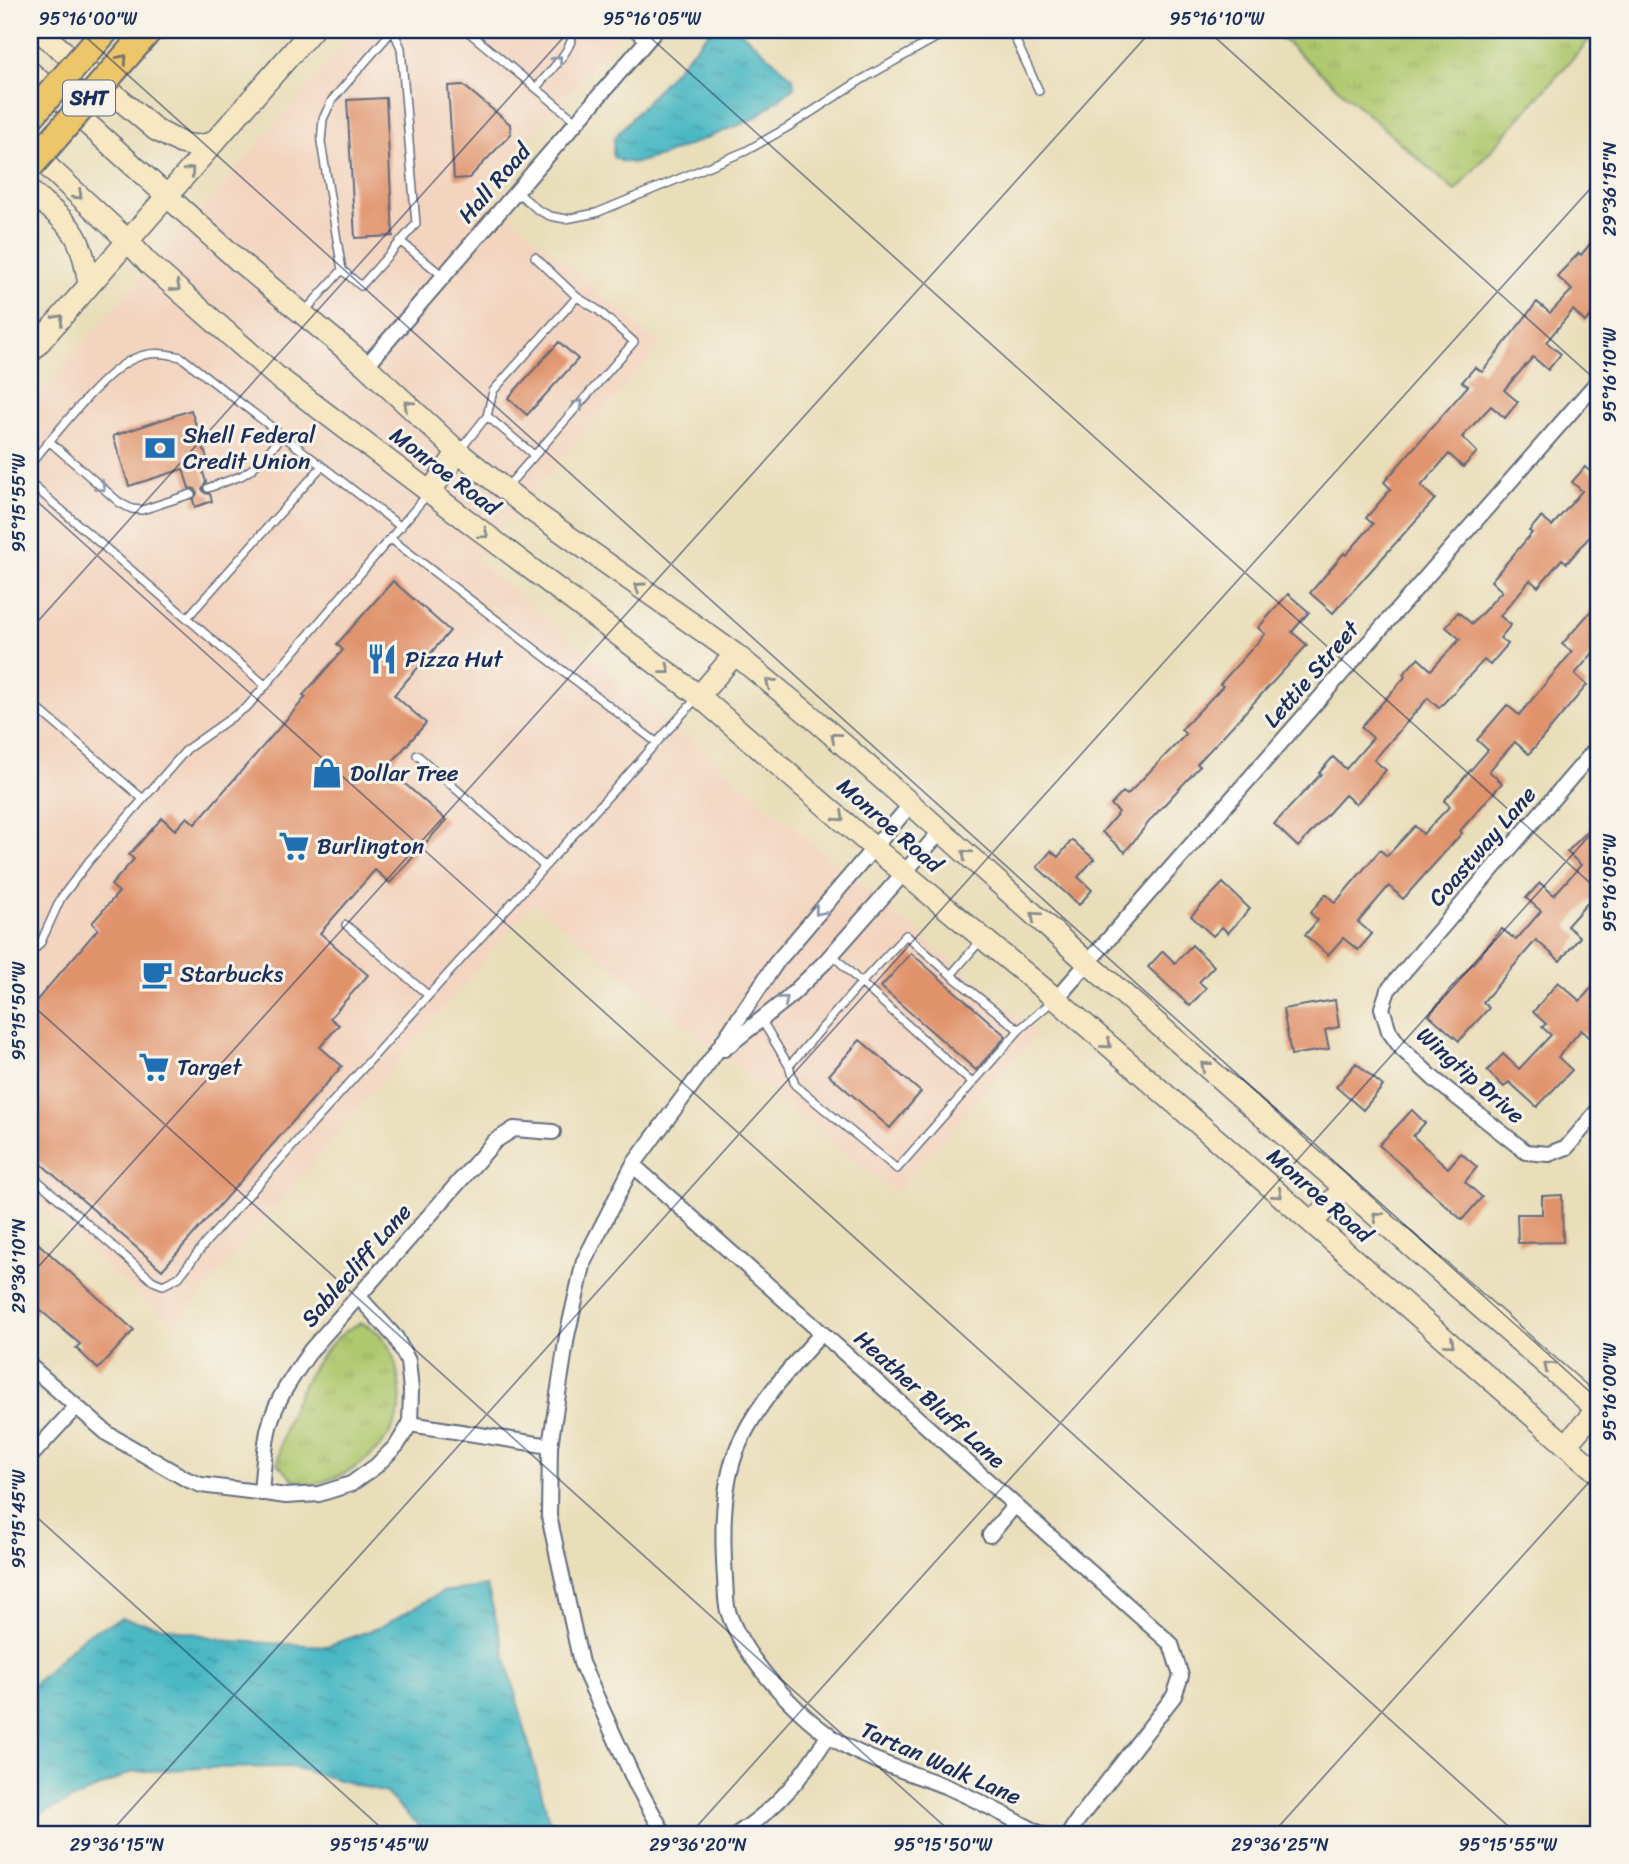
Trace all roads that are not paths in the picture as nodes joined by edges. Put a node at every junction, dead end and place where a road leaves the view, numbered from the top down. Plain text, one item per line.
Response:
1 (38, 30) edge
2 (106, 30) edge
3 (149, 30) edge
4 (312, 30) edge
5 (393, 30) edge
6 (466, 30) edge
7 (572, 30) edge
8 (631, 30) edge
9 (656, 30) edge
10 (950, 30) edge
11 (1011, 30) edge
12 (645, 42) junction
13 (30, 72) edge
14 (536, 88) junction
15 (1038, 91) dead end
16 (30, 117) edge
17 (577, 122) junction
18 (213, 143) junction
19 (30, 150) edge
20 (30, 166) edge
21 (30, 191) edge
22 (516, 192) junction
23 (168, 197) junction
24 (127, 240) junction
25 (400, 242) junction
26 (535, 257) dead end
27 (342, 270) junction
28 (443, 276) junction
29 (89, 285) junction
30 (577, 297) junction
31 (303, 314) junction
32 (30, 353) edge
33 (366, 366) junction
34 (1599, 380) edge
35 (487, 416) junction
36 (282, 436) junction
37 (50, 442) junction
38 (458, 452) junction
39 (534, 456) junction
40 (30, 464) edge
41 (322, 466) junction
42 (30, 483) edge
43 (208, 488) dead end
44 (505, 489) junction
45 (430, 492) junction
46 (191, 494) dead end
47 (401, 527) junction
48 (391, 539) junction
49 (187, 618) junction
50 (735, 654) junction
51 (265, 686) junction
52 (699, 695) junction
53 (30, 702) edge
54 (656, 742) junction
55 (1599, 745) edge
56 (417, 755) dead end
57 (143, 799) junction
58 (911, 804) junction
59 (941, 831) junction
60 (873, 847) junction
61 (544, 866) junction
62 (905, 873) junction
63 (346, 925) dead end
64 (983, 938) junction
65 (832, 954) junction
66 (30, 955) edge
67 (1088, 963) junction
68 (951, 975) junction
69 (1399, 977) joint
70 (861, 983) junction
71 (428, 995) junction
72 (1056, 999) junction
73 (761, 1019) junction
74 (1019, 1030) junction
75 (712, 1058) junction
76 (789, 1066) junction
77 (972, 1083) junction
78 (1599, 1110) edge
79 (553, 1132) dead end
80 (633, 1166) junction
81 (30, 1174) edge
82 (1344, 1188) junction
83 (1312, 1223) junction
84 (359, 1297) junction
85 (822, 1333) junction
86 (30, 1366) edge
87 (76, 1407) junction
88 (1598, 1410) edge
89 (410, 1424) junction
90 (1566, 1445) junction
91 (550, 1446) junction
92 (30, 1457) edge
93 (1599, 1474) edge
94 (261, 1493) junction
95 (1015, 1505) junction
96 (990, 1535) dead end
97 (829, 1734) junction
98 (664, 1834) edge
99 (737, 1834) edge
100 (1041, 1834) edge
101 (1069, 1834) edge

1 - 18 main road
2 - 16 highway, SHT, bridge
20 -> 3 highway, SHT, bridge
4 - 18 main road
5 - 25 lane
5 - 27 lane
6 - 14 lane
14 -> 7 lane
8 - 12 lane
9 - 12 street, Hall Road
10 - 22 lane
11 - 15 lane
12 - 17 street, Hall Road
13 - 23 main road, Monroe Road
14 - 17 lane
17 - 22 street, Hall Road
23 -> 18 main road
19 -> 24 main road, Monroe Road
21 - 29 main road
22 - 28 street, Hall Road
23 - 24 main road
23 - 31 main road, Monroe Road
24 - 29 main road
24 -> 45 main road, Monroe Road
25 - 27 lane
25 - 28 lane
26 - 30 lane
27 - 31 lane
28 - 33 street, Hall Road
32 -> 29 main road
30 - 35 lane
39 -> 30 lane
31 - 33 main road, Monroe Road
38 -> 33 main road, Monroe Road
34 - 67 street, Lettie Street
35 - 38 lane
35 - 39 lane
36 - 37 lane
36 - 41 lane
36 - 43 lane
37 - 40 lane
37 -> 46 lane
38 - 44 main road, Monroe Road
38 - 45 main road
39 - 44 lane
41 - 47 lane
41 - 49 lane
42 - 49 lane
50 -> 44 main road, Monroe Road
45 - 47 lane
45 -> 52 main road, Monroe Road
47 - 48 lane
48 - 51 lane
48 - 54 lane
49 - 51 lane
50 - 52 main road
58 -> 50 main road, Monroe Road
51 - 57 lane
52 - 54 lane
52 -> 60 main road, Monroe Road
53 - 57 lane
54 - 61 lane
55 - 69 street, Coastway Lane
56 - 61 lane
57 - 66 lane
58 - 59 main road, Monroe Road
58 - 60 street
59 - 62 street
67 -> 59 main road, Monroe Road
60 - 62 main road, Monroe Road
60 -> 75 street
61 - 71 lane
62 - 64 main road, Monroe Road
62 - 65 street
63 - 71 lane
64 - 68 lane
64 - 72 main road, Monroe Road
65 - 70 lane
73 -> 65 street
67 - 72 street, Lettie Street
82 -> 67 main road, Monroe Road
68 - 70 lane
68 - 74 lane
69 - 78 street, Wingtip Drive
70 - 76 lane
70 - 77 lane
71 - 81 lane
72 - 74 lane
72 -> 83 main road, Monroe Road
73 - 75 street
73 - 76 lane
74 - 77 lane
75 - 80 street
76 - 77 lane
79 - 84 street, Sablecliff Lane
80 - 85 street, Heather Bluff Lane
80 - 91 street
82 - 83 main road
88 -> 82 main road, Monroe Road
83 -> 90 main road, Monroe Road
84 - 89 street
84 - 94 street, Sablecliff Lane
85 - 95 street, Heather Bluff Lane
85 - 97 street, Tartan Walk Lane
86 - 87 street
87 - 92 street
87 - 94 street
88 - 90 main road
89 - 91 street
89 - 94 street
90 - 93 main road, Monroe Road
91 - 98 street
95 - 96 street
95 - 101 street, Heather Bluff Lane
97 - 99 street
97 - 100 street, Tartan Walk Lane

